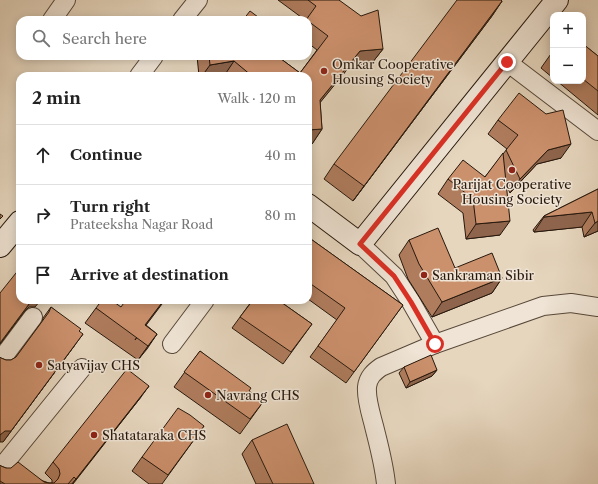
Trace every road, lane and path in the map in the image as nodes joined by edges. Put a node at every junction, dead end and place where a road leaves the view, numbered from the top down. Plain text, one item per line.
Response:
1 (66, 0) edge
2 (198, 0) edge
3 (557, 0) edge
4 (55, 16) edge
5 (185, 16) edge
6 (151, 60) edge
7 (507, 62) junction
8 (142, 72) edge
9 (598, 131) edge
10 (312, 209) edge
11 (16, 227) edge
12 (360, 244) junction
13 (0, 246) edge
14 (202, 304) edge
15 (598, 307) edge
16 (34, 318) dead end
17 (172, 344) dead end
18 (435, 344) junction
19 (0, 360) edge
20 (82, 368) dead end
21 (7, 461) edge
22 (386, 484) edge

1 - 4 street
2 - 5 street
3 - 7 street
6 - 8 street
7 - 9 street
7 - 12 street
10 - 12 street
11 - 13 street
12 - 18 street
14 - 17 street
15 - 18 street
16 - 19 street
18 - 22 street
20 - 21 street

